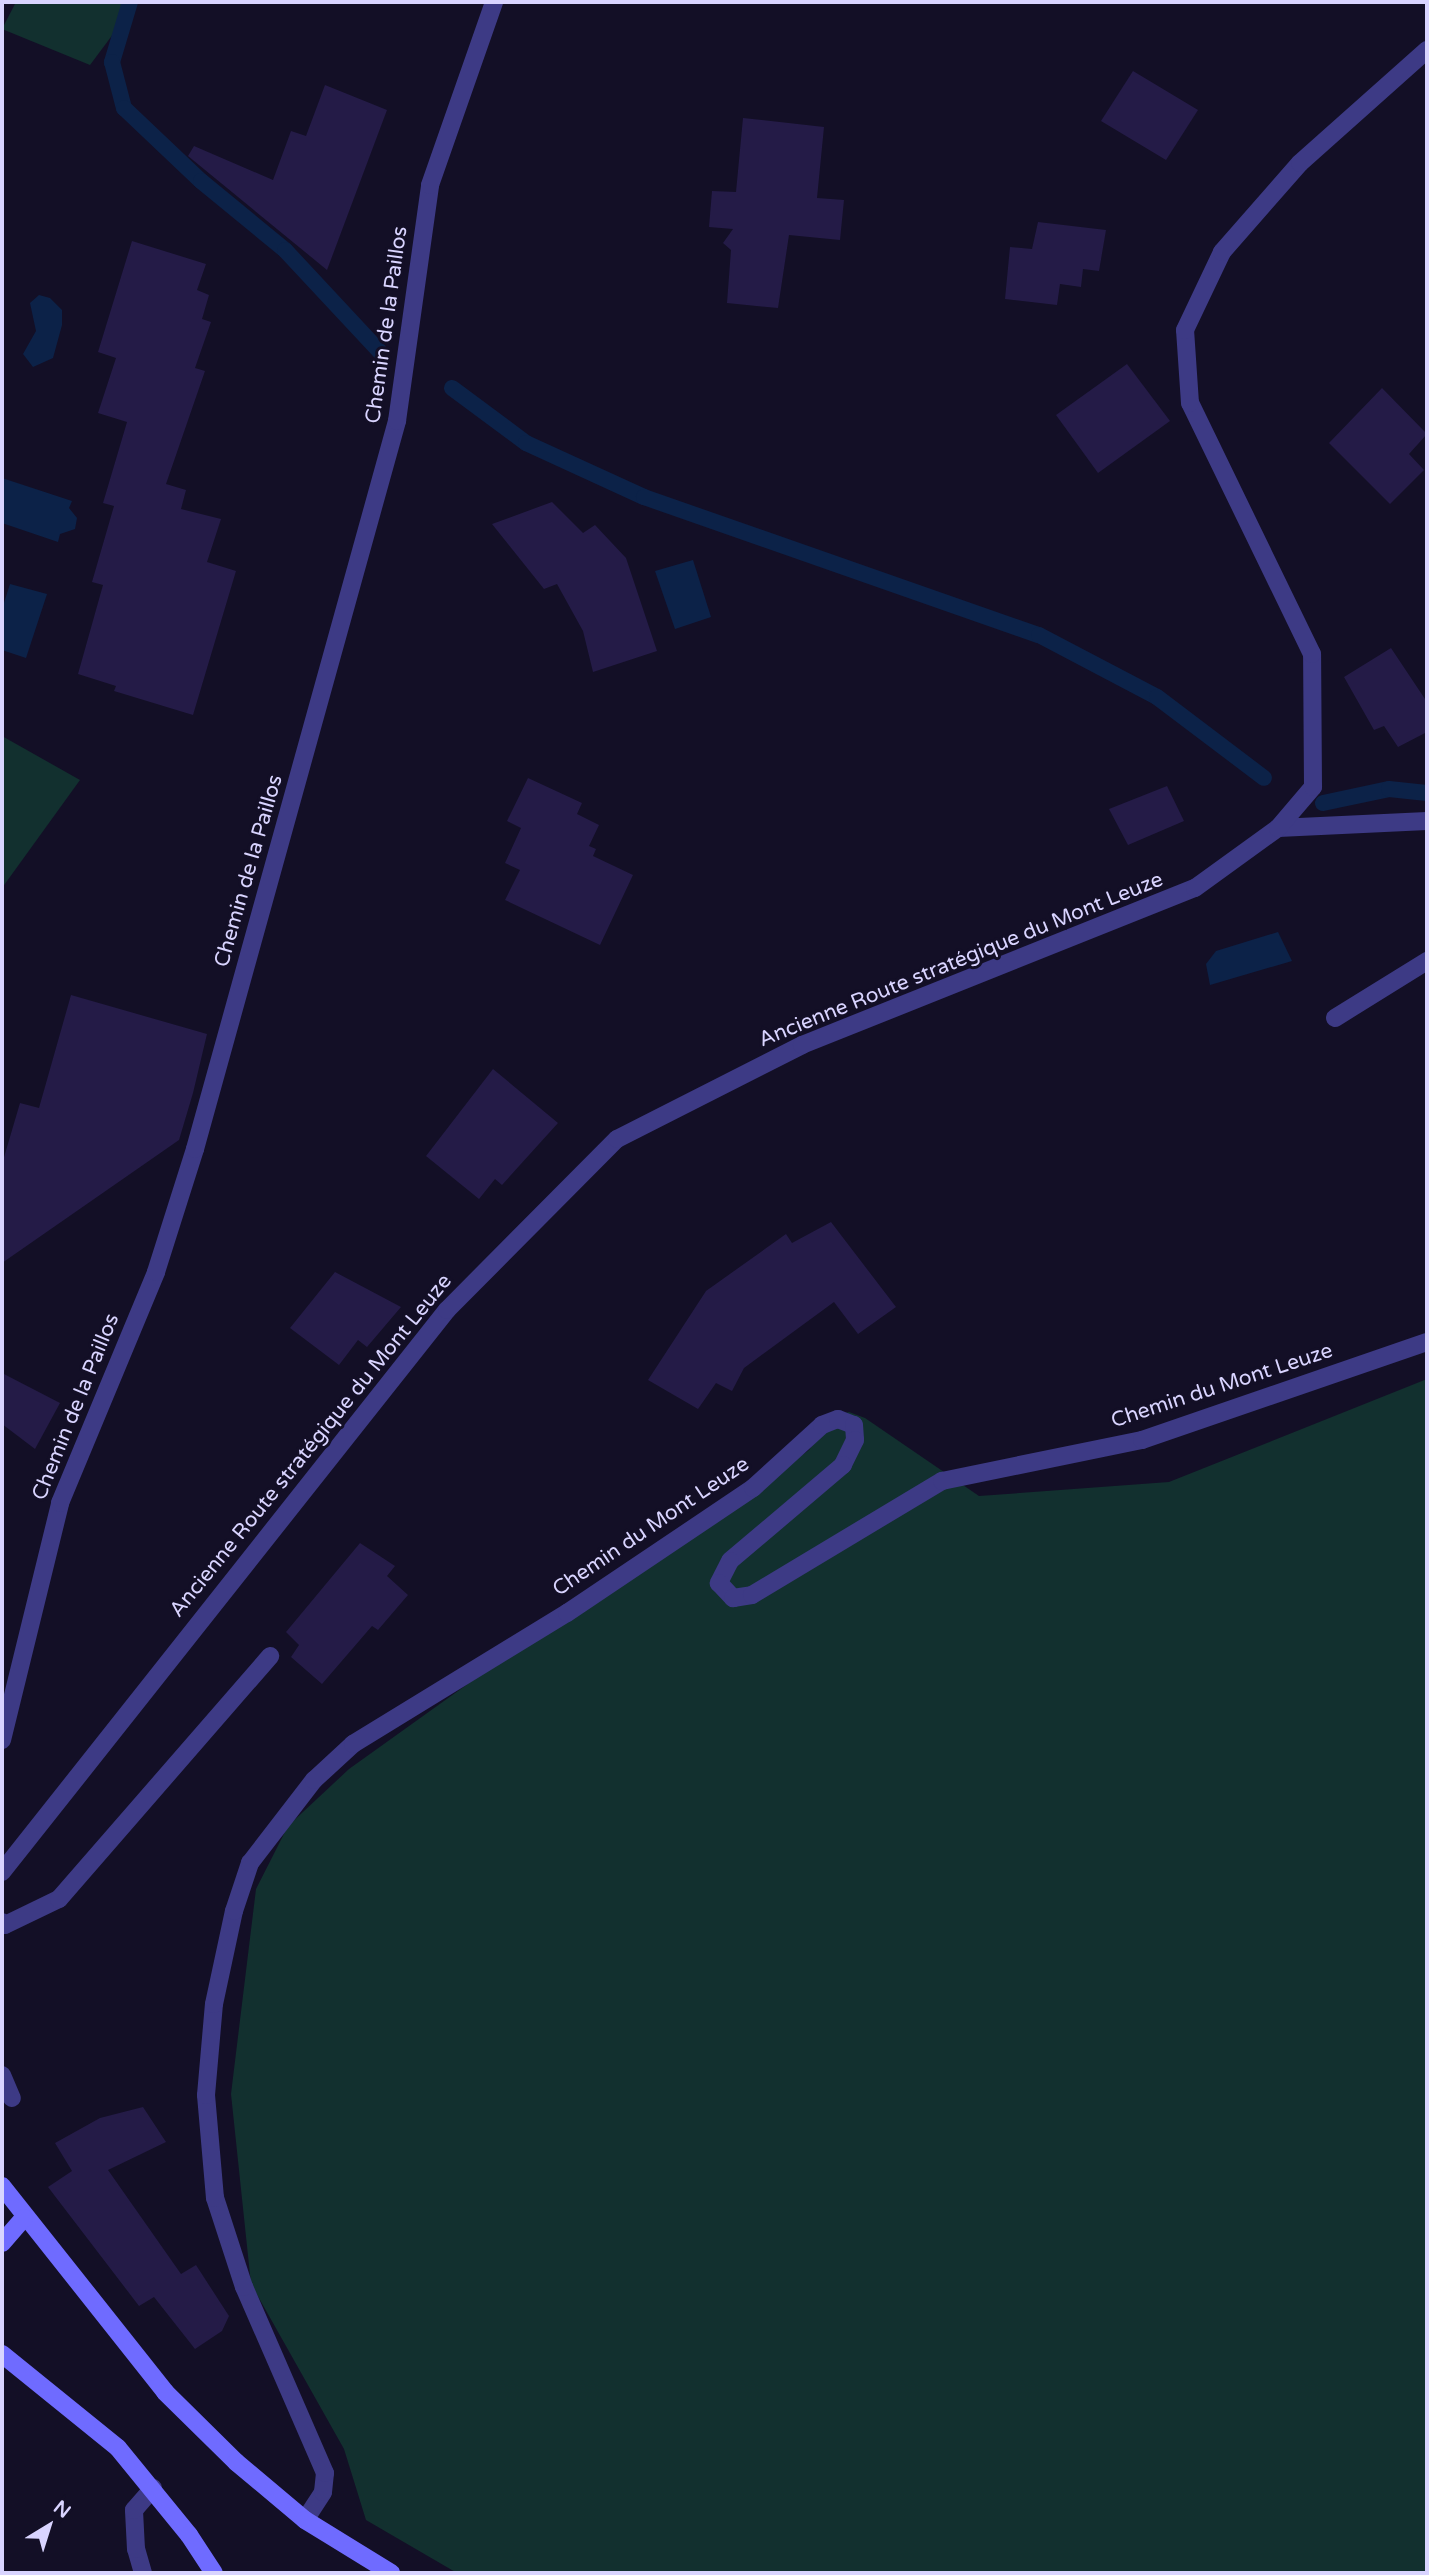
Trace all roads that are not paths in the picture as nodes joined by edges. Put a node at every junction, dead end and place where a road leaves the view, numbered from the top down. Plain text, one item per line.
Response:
1 (494, 2) edge
2 (1427, 50) edge
3 (1427, 821) edge
4 (1278, 828) junction
5 (1427, 961) edge
6 (1335, 1018) dead end
7 (1427, 1342) edge
8 (270, 1656) dead end
9 (2, 1740) edge
10 (2, 1872) edge
11 (3, 1929) edge
12 (2, 2075) edge
13 (12, 2098) dead end
14 (2, 2186) edge
15 (24, 2218) junction
16 (2, 2243) edge
17 (2, 2354) edge
18 (153, 2488) junction
19 (305, 2520) junction
20 (143, 2573) edge
21 (214, 2573) edge
22 (391, 2573) edge

1 - 9 street, Chemin de la Paillos
2 - 4 street, Ancienne Route stratégique du Mont Leuze
3 - 4 street
4 - 10 street, Ancienne Route stratégique du Mont Leuze
5 - 6 street
7 - 19 street, Chemin du Mont Leuze
8 - 11 street
12 - 13 street
14 - 15 main road
15 - 16 main road
15 - 19 main road
17 - 18 main road
18 - 20 street
18 - 21 main road
19 - 22 main road

